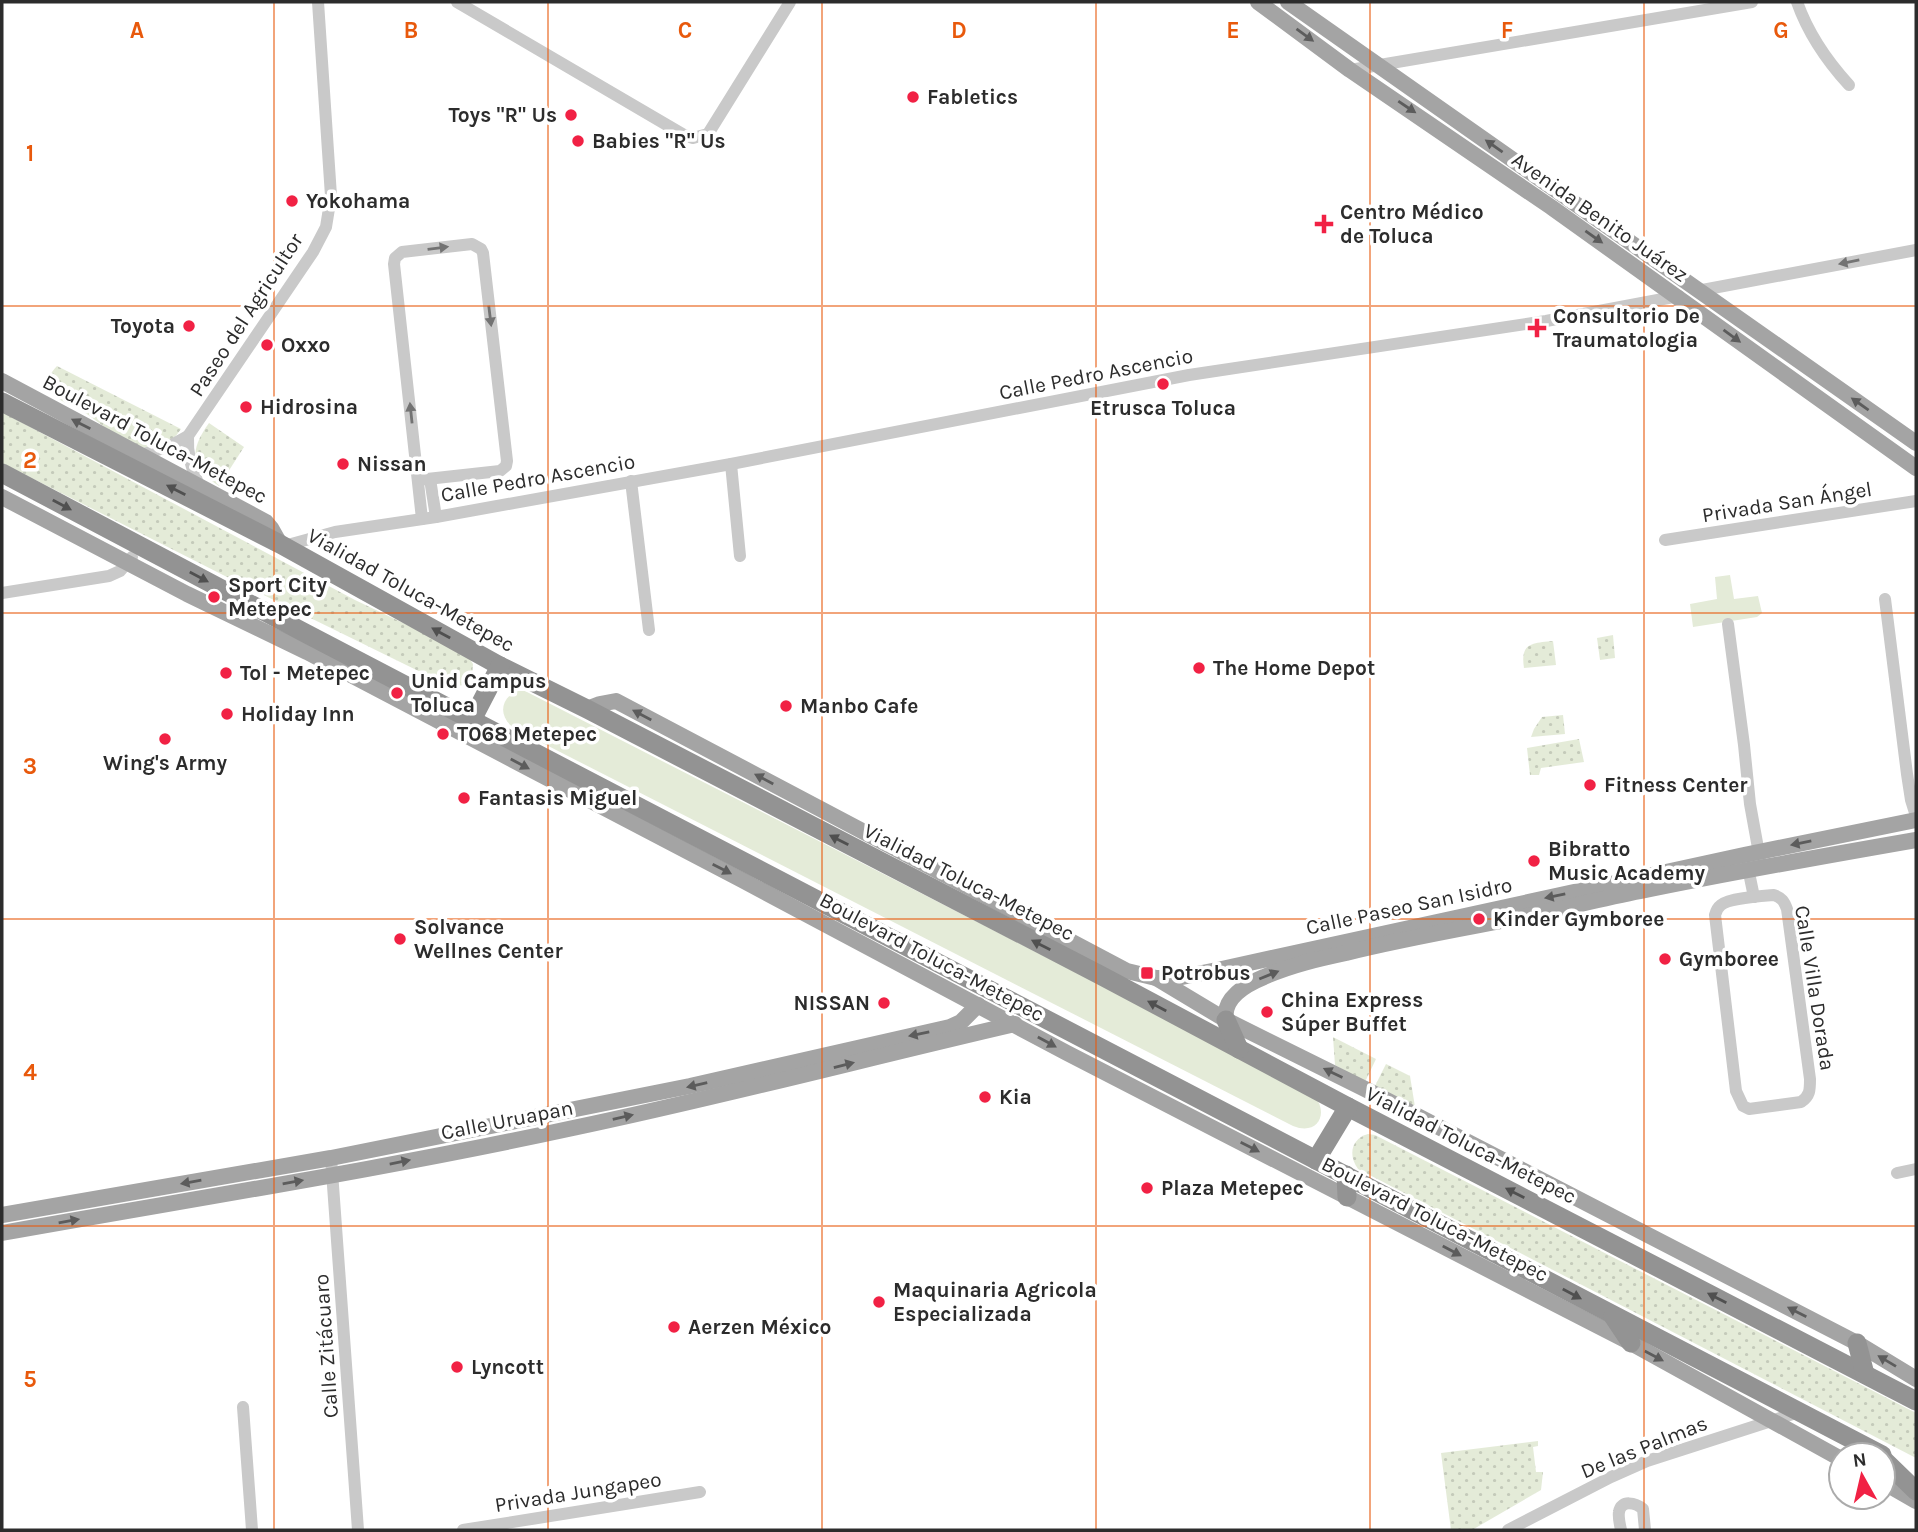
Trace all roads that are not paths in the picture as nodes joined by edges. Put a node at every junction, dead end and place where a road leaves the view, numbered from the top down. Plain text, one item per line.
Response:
1 (318, 2) edge
2 (457, 2) edge
3 (790, 2) edge
4 (1258, 2) edge
5 (1288, 2) edge
6 (1747, 2) edge
7 (1797, 2) edge
8 (1377, 64) junction
9 (1350, 69) junction
10 (1849, 85) dead end
11 (1916, 250) edge
12 (1699, 291) junction
13 (1677, 296) junction
14 (2, 381) edge
15 (2, 402) edge
16 (188, 436) junction
17 (1916, 443) edge
18 (141, 455) junction
19 (731, 464) junction
20 (1916, 468) edge
21 (2, 473) edge
22 (424, 480) junction
23 (631, 481) junction
24 (199, 485) junction
25 (2, 497) edge
26 (1916, 501) edge
27 (436, 517) junction
28 (422, 519) junction
29 (1665, 540) dead end
30 (139, 545) junction
31 (282, 545) junction
32 (740, 555) dead end
33 (128, 563) junction
34 (2, 593) edge
35 (1885, 599) dead end
36 (1728, 624) dead end
37 (649, 630) dead end
38 (300, 640) junction
39 (500, 666) junction
40 (587, 709) junction
41 (472, 720) junction
42 (1916, 818) edge
43 (1841, 836) junction
44 (1916, 840) edge
45 (1844, 853) junction
46 (1753, 861) junction
47 (1754, 897) junction
48 (926, 967) junction
49 (1127, 971) junction
50 (1102, 976) junction
51 (1156, 978) junction
52 (978, 1005) junction
53 (1220, 1017) junction
54 (1186, 1021) junction
55 (1015, 1024) junction
56 (1239, 1049) junction
57 (1348, 1107) junction
58 (331, 1158) junction
59 (1316, 1160) junction
60 (1916, 1169) edge
61 (1897, 1173) dead end
62 (332, 1175) junction
63 (1337, 1178) junction
64 (1348, 1197) joint
65 (2, 1215) edge
66 (2, 1233) edge
67 (1612, 1316) junction
68 (1631, 1343) junction
69 (1857, 1343) junction
70 (1865, 1374) junction
71 (1916, 1379) edge
72 (1906, 1389) edge
73 (1751, 1397) junction
74 (1916, 1401) edge
75 (243, 1407) dead end
76 (1799, 1412) junction
77 (1773, 1421) junction
78 (1854, 1441) edge
79 (1827, 1451) edge
80 (1897, 1464) edge
81 (1897, 1472) edge
82 (1916, 1473) edge
83 (1897, 1490) edge
84 (1916, 1491) edge
85 (700, 1492) dead end
86 (1916, 1501) edge
87 (252, 1530) edge
88 (358, 1530) edge
89 (463, 1530) edge
90 (1508, 1530) edge
91 (1621, 1530) edge
92 (1645, 1530) edge

1 - 16 street, Paseo del Agricultor
2 - 3 street
4 -> 9 main road, Avenida Benito Juárez
5 - 8 main road, Avenida Benito Juárez
6 - 8 street
7 - 10 street
8 - 9 street
12 -> 8 main road, Avenida Benito Juárez
9 -> 13 main road, Avenida Benito Juárez
11 -> 12 street, Calle Pedro Ascencio
12 - 13 street, Calle Pedro Ascencio
17 -> 12 main road, Avenida Benito Juárez
13 - 19 street, Calle Pedro Ascencio
13 -> 20 main road, Avenida Benito Juárez
18 -> 14 main road, Boulevard Toluca-Metepec
31 -> 15 highway, Vialidad Toluca-Metepec
16 - 18 street
16 - 24 street
18 - 24 main road, Boulevard Toluca-Metepec
19 - 23 street, Calle Pedro Ascencio
19 - 32 street
21 -> 30 highway
22 -> 22 street
22 - 27 street
22 - 28 street
23 - 27 street, Calle Pedro Ascencio
23 - 37 street
24 - 31 main road, Boulevard Toluca-Metepec
25 - 33 main road, Boulevard Toluca-Metepec
26 - 29 street, Privada San Ángel
27 - 28 street, Calle Pedro Ascencio
28 - 31 street, Calle Pedro Ascencio
30 - 33 street
30 -> 38 highway
39 -> 31 highway, Vialidad Toluca-Metepec
33 - 34 street
33 - 38 main road, Boulevard Toluca-Metepec
35 - 42 street
36 - 46 street
38 - 41 highway
38 -> 48 main road, Boulevard Toluca-Metepec
39 - 40 highway, Vialidad Toluca-Metepec
39 - 41 highway
49 -> 40 main road
50 -> 40 highway, Vialidad Toluca-Metepec
41 - 48 highway
42 - 43 main road, Calle Paseo San Isidro
43 - 45 main road
43 -> 46 main road, Calle Paseo San Isidro
44 - 45 main road, Calle Paseo San Isidro
45 - 46 main road, Calle Paseo San Isidro
46 - 47 street
46 -> 51 main road, Calle Paseo San Isidro
53 -> 46 main road, Calle Paseo San Isidro
47 - 47 street, Calle Villa Dorada
48 - 52 main road, Boulevard Toluca-Metepec
48 - 59 highway
49 - 50 highway
49 - 51 main road
54 -> 50 highway, Vialidad Toluca-Metepec
51 - 53 main road
52 - 55 main road, Boulevard Toluca-Metepec
52 -> 58 main road, Calle Uruapan
53 - 54 highway
53 - 56 highway
69 -> 53 main road
54 - 56 highway, Vialidad Toluca-Metepec
62 -> 55 main road, Calle Uruapan
55 -> 63 main road, Boulevard Toluca-Metepec
56 - 57 highway, Vialidad Toluca-Metepec
57 - 59 highway
70 -> 57 highway, Vialidad Toluca-Metepec
58 - 62 street, Calle Zitácuaro
58 -> 65 main road, Calle Uruapan
59 - 63 highway
60 - 61 street
66 -> 62 main road, Calle Uruapan
62 - 88 street, Calle Zitácuaro
63 - 64 highway
63 -> 67 highway
64 -> 68 main road, Boulevard Toluca-Metepec
67 - 68 highway
67 - 73 highway
68 -> 73 main road, Boulevard Toluca-Metepec
69 - 70 highway
71 -> 69 main road
70 - 72 highway, Vialidad Toluca-Metepec
72 - 74 highway, Vialidad Toluca-Metepec
73 - 76 highway
73 - 77 main road, Boulevard Toluca-Metepec
75 - 87 street
76 - 77 street, De las Palmas
76 - 78 highway
77 - 79 main road, Boulevard Toluca-Metepec
77 - 90 street, De las Palmas
80 - 82 highway
81 - 84 highway
83 - 86 main road
85 - 89 street, Privada Jungapeo
91 - 92 street

